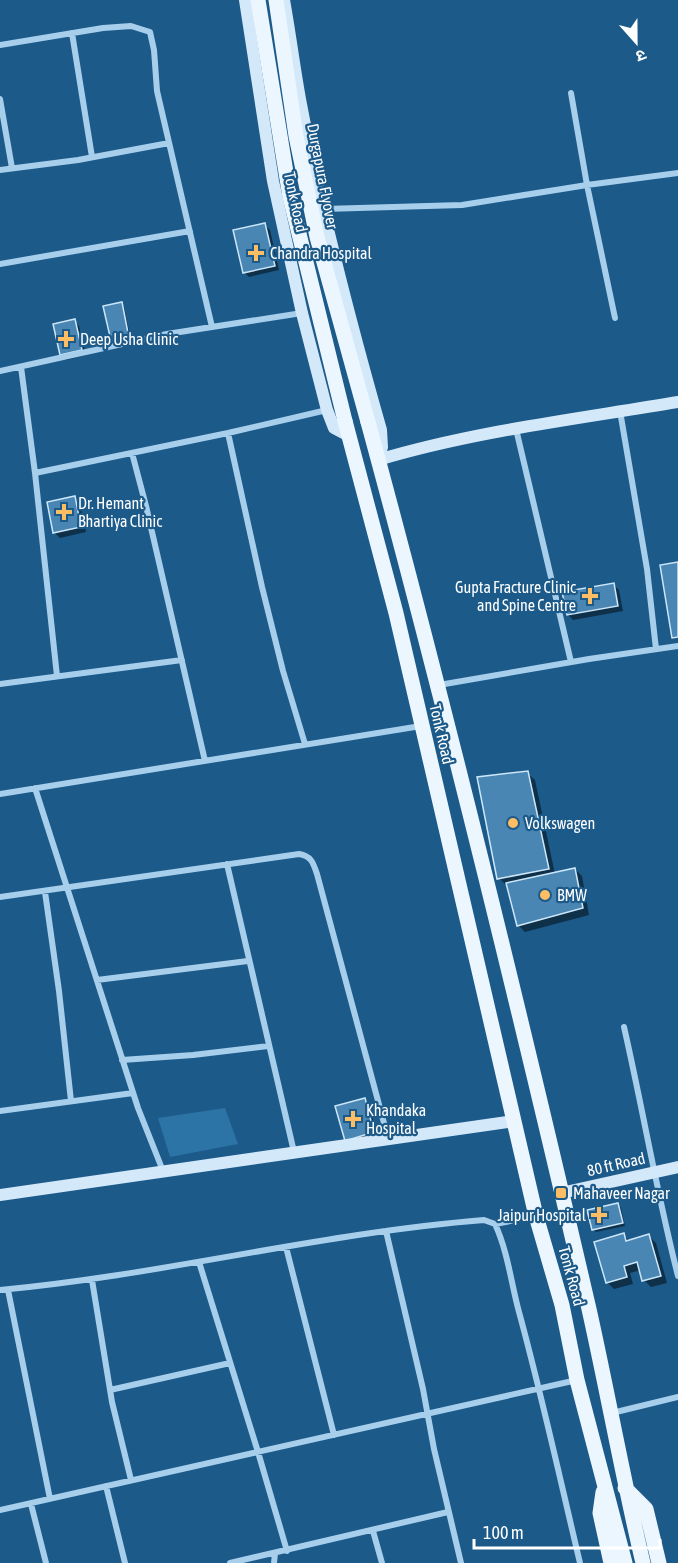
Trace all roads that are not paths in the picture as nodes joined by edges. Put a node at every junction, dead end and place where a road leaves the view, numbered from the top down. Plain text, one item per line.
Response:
1 (245, 0) edge
2 (258, 0) edge
3 (276, 0) edge
4 (284, 0) edge
5 (72, 33) junction
6 (0, 45) edge
7 (571, 93) dead end
8 (0, 99) edge
9 (303, 113) junction
10 (263, 119) junction
11 (169, 143) junction
12 (92, 157) junction
13 (12, 168) junction
14 (0, 170) edge
15 (678, 173) edge
16 (587, 185) junction
17 (324, 209) junction
18 (190, 231) junction
19 (0, 264) edge
20 (302, 313) junction
21 (615, 318) dead end
22 (212, 327) junction
23 (21, 367) junction
24 (0, 371) edge
25 (678, 402) edge
26 (327, 410) junction
27 (620, 411) junction
28 (347, 429) junction
29 (516, 429) junction
30 (228, 433) junction
31 (132, 453) junction
32 (378, 460) junction
33 (35, 473) junction
34 (678, 646) edge
35 (656, 649) junction
36 (182, 660) junction
37 (571, 662) junction
38 (57, 676) junction
39 (0, 684) edge
40 (439, 685) junction
41 (421, 726) junction
42 (305, 744) junction
43 (205, 761) junction
44 (35, 788) junction
45 (0, 794) edge
46 (227, 864) junction
47 (68, 889) junction
48 (45, 892) junction
49 (0, 897) edge
50 (248, 961) junction
51 (97, 980) junction
52 (624, 1027) dead end
53 (268, 1046) junction
54 (122, 1060) junction
55 (133, 1094) junction
56 (71, 1101) junction
57 (0, 1111) edge
58 (514, 1121) junction
59 (388, 1138) junction
60 (294, 1152) junction
61 (678, 1167) edge
62 (163, 1171) junction
63 (654, 1172) junction
64 (561, 1193) junction
65 (0, 1195) edge
66 (536, 1216) junction
67 (495, 1224) junction
68 (386, 1232) junction
69 (286, 1247) junction
70 (199, 1262) junction
71 (678, 1276) edge
72 (92, 1280) junction
73 (0, 1290) edge
74 (8, 1290) junction
75 (230, 1363) junction
76 (577, 1380) junction
77 (540, 1388) junction
78 (110, 1390) junction
79 (678, 1397) edge
80 (428, 1413) junction
81 (612, 1413) junction
82 (334, 1435) junction
83 (258, 1452) junction
84 (131, 1480) junction
85 (604, 1484) junction
86 (106, 1486) junction
87 (625, 1488) junction
88 (50, 1499) junction
89 (32, 1504) junction
90 (0, 1510) edge
91 (448, 1512) junction
92 (373, 1531) junction
93 (287, 1551) junction
94 (275, 1553) junction
95 (46, 1563) edge
96 (125, 1563) edge
97 (230, 1563) edge
98 (274, 1563) edge
99 (382, 1563) edge
100 (461, 1563) edge
101 (580, 1563) edge
102 (611, 1563) edge
103 (625, 1563) edge
104 (643, 1563) edge
105 (659, 1563) edge

1 - 10 street, Tonk Road
2 - 28 main road, bridge
3 - 32 main road, Durgapura Flyover, bridge
4 - 9 street, Tonk Road
5 - 6 street
5 - 11 street
5 - 12 street
7 - 16 street
8 - 13 street
9 - 10 street
9 - 17 street, Tonk Road
10 - 20 street, Tonk Road
11 - 12 street
11 - 18 street
12 - 13 street
13 - 14 street
15 - 16 street
16 - 17 street
16 - 21 street
17 - 32 street, Tonk Road
18 - 19 street
18 - 22 street
20 - 22 street
20 - 26 street, Tonk Road
22 - 23 street
23 - 24 street
23 - 33 street
25 - 27 street
26 - 28 street, Tonk Road
26 - 30 street
27 - 29 street
27 - 35 street
28 - 41 main road, Tonk Road
29 - 32 street
29 - 37 street
30 - 31 street
30 - 42 street
31 - 33 street
31 - 36 street
32 - 40 main road, Tonk Road
33 - 38 street
34 - 35 street
35 - 37 street
36 - 38 street
36 - 43 street
37 - 40 street
38 - 39 street
40 - 64 main road, Tonk Road
41 - 42 street
41 - 58 main road, Tonk Road
42 - 43 street
43 - 44 street
44 - 45 street
44 - 47 street
46 - 47 street
46 - 50 street
46 - 59 street
47 - 48 street
47 - 51 street
48 - 49 street
48 - 56 street
50 - 51 street
50 - 53 street
51 - 54 street
52 - 63 street
53 - 54 street
53 - 60 street
54 - 55 street
55 - 56 street
55 - 62 street
56 - 57 street
58 - 59 street
58 - 66 main road, Tonk Road
59 - 60 street
60 - 62 street
61 - 63 street, 80 ft Road
62 - 65 street
63 - 64 street, 80 ft Road
63 - 71 street
64 - 81 main road, Tonk Road
66 - 67 street
66 - 76 main road, Tonk Road
67 - 68 street
67 - 77 street
68 - 69 street
68 - 80 street
69 - 70 street
69 - 82 street
70 - 72 street
70 - 75 street
72 - 74 street
72 - 78 street
73 - 74 street
74 - 88 street
75 - 78 street
75 - 83 street
76 - 77 street
76 - 85 main road, Tonk Road
77 - 80 street
77 - 101 street
78 - 84 street
79 - 81 street
80 - 82 street
80 - 91 street
81 - 87 main road, Tonk Road
82 - 83 street
83 - 84 street
83 - 93 street
84 - 86 street
85 - 102 main road
85 - 103 main road, Tonk Road
86 - 88 street
86 - 96 street
87 - 104 main road, Tonk Road
87 - 105 main road
88 - 89 street
89 - 90 street
89 - 95 street
91 - 92 street
91 - 100 street
92 - 93 street
92 - 99 street
93 - 94 street
94 - 97 street
94 - 98 street

